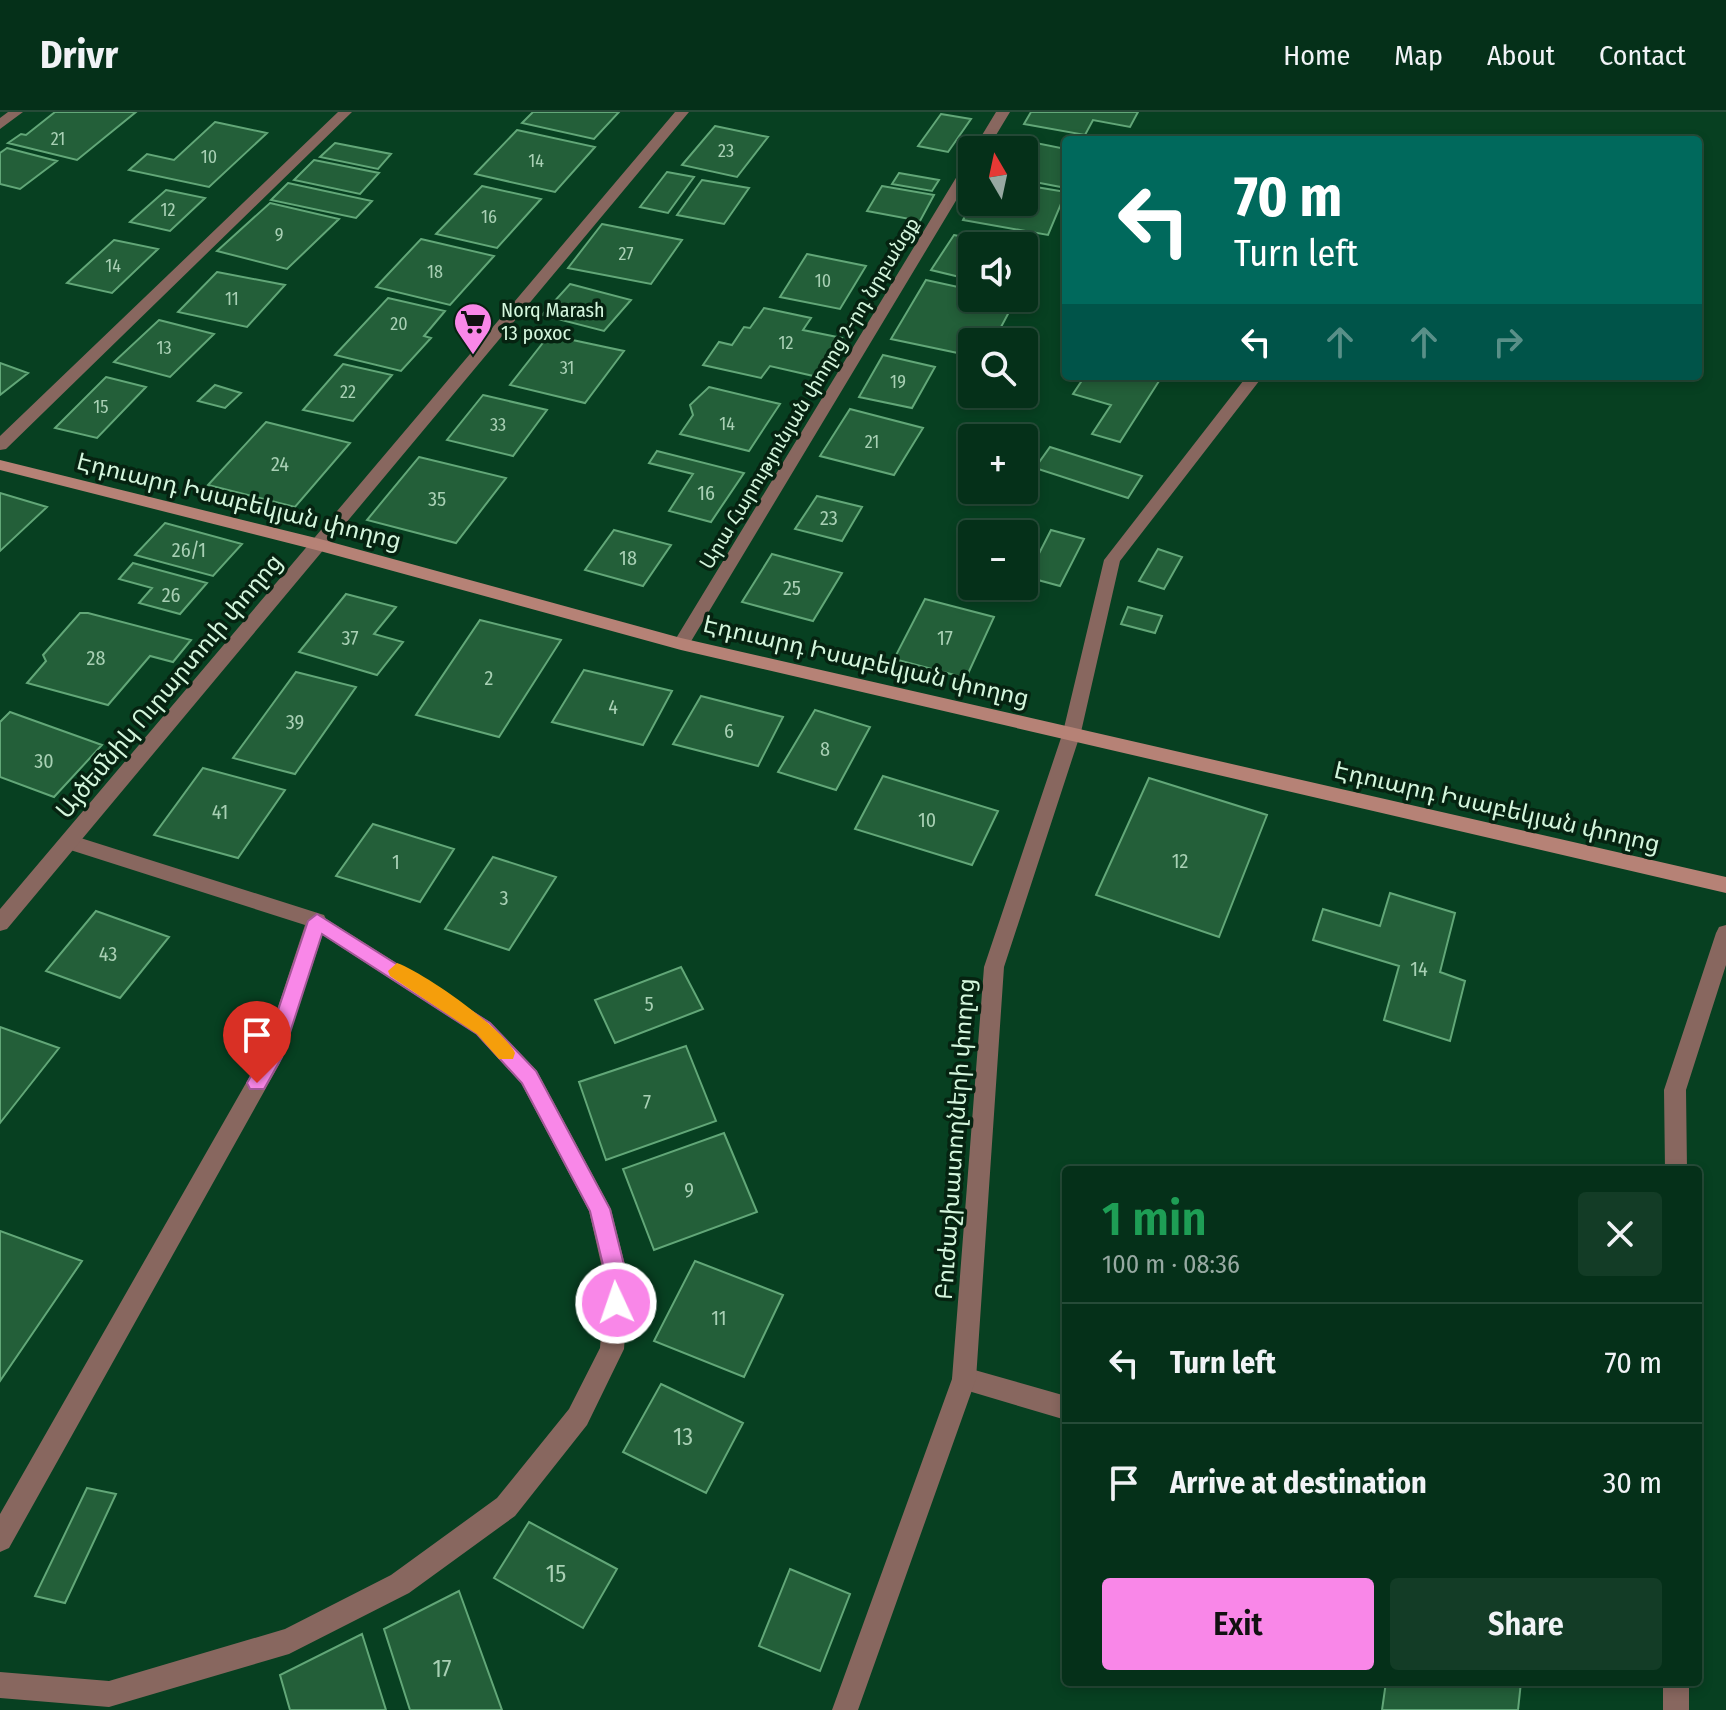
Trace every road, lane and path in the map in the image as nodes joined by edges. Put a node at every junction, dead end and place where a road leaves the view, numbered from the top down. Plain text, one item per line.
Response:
1 (16, 112) edge
2 (345, 112) edge
3 (682, 112) edge
4 (1003, 112) edge
5 (0, 125) edge
6 (988, 136) edge
7 (958, 186) edge
8 (1252, 380) edge
9 (0, 445) edge
10 (0, 465) edge
11 (320, 545) junction
12 (681, 644) junction
13 (1072, 732) junction
14 (68, 842) junction
15 (1726, 885) edge
16 (317, 921) junction
17 (0, 923) edge
18 (1726, 933) edge
19 (1676, 1166) edge
20 (964, 1379) junction
21 (1062, 1407) edge
22 (0, 1539) edge
23 (0, 1685) edge
24 (1676, 1686) edge
25 (845, 1710) edge
26 (1676, 1710) edge

1 - 5 street
2 - 9 street
3 - 11 street, Այծեմնիկ Ուրարտուի փողոց
4 - 6 street
7 - 12 street, Արա Հարությունյան փողոց 2-րդ նրբանցք
8 - 13 street, Բուժաշխատողների փողոց
10 - 11 main road, Էդուարդ Իսաբեկյան փողոց
11 - 12 main road, Էդուարդ Իսաբեկյան փողոց
11 - 14 street, Այծեմնիկ Ուրարտուի փողոց
12 - 13 main road, Էդուարդ Իսաբեկյան փողոց
13 - 15 main road, Էդուարդ Իսաբեկյան փողոց
13 - 20 street, Բուժաշխատողների փողոց
14 - 16 street
14 - 17 street, Այծեմնիկ Ուրարտուի փողոց
16 - 22 street
16 - 23 street
18 - 19 street
20 - 21 street
20 - 25 street, Բուժաշխատողների փողոց
24 - 26 street

